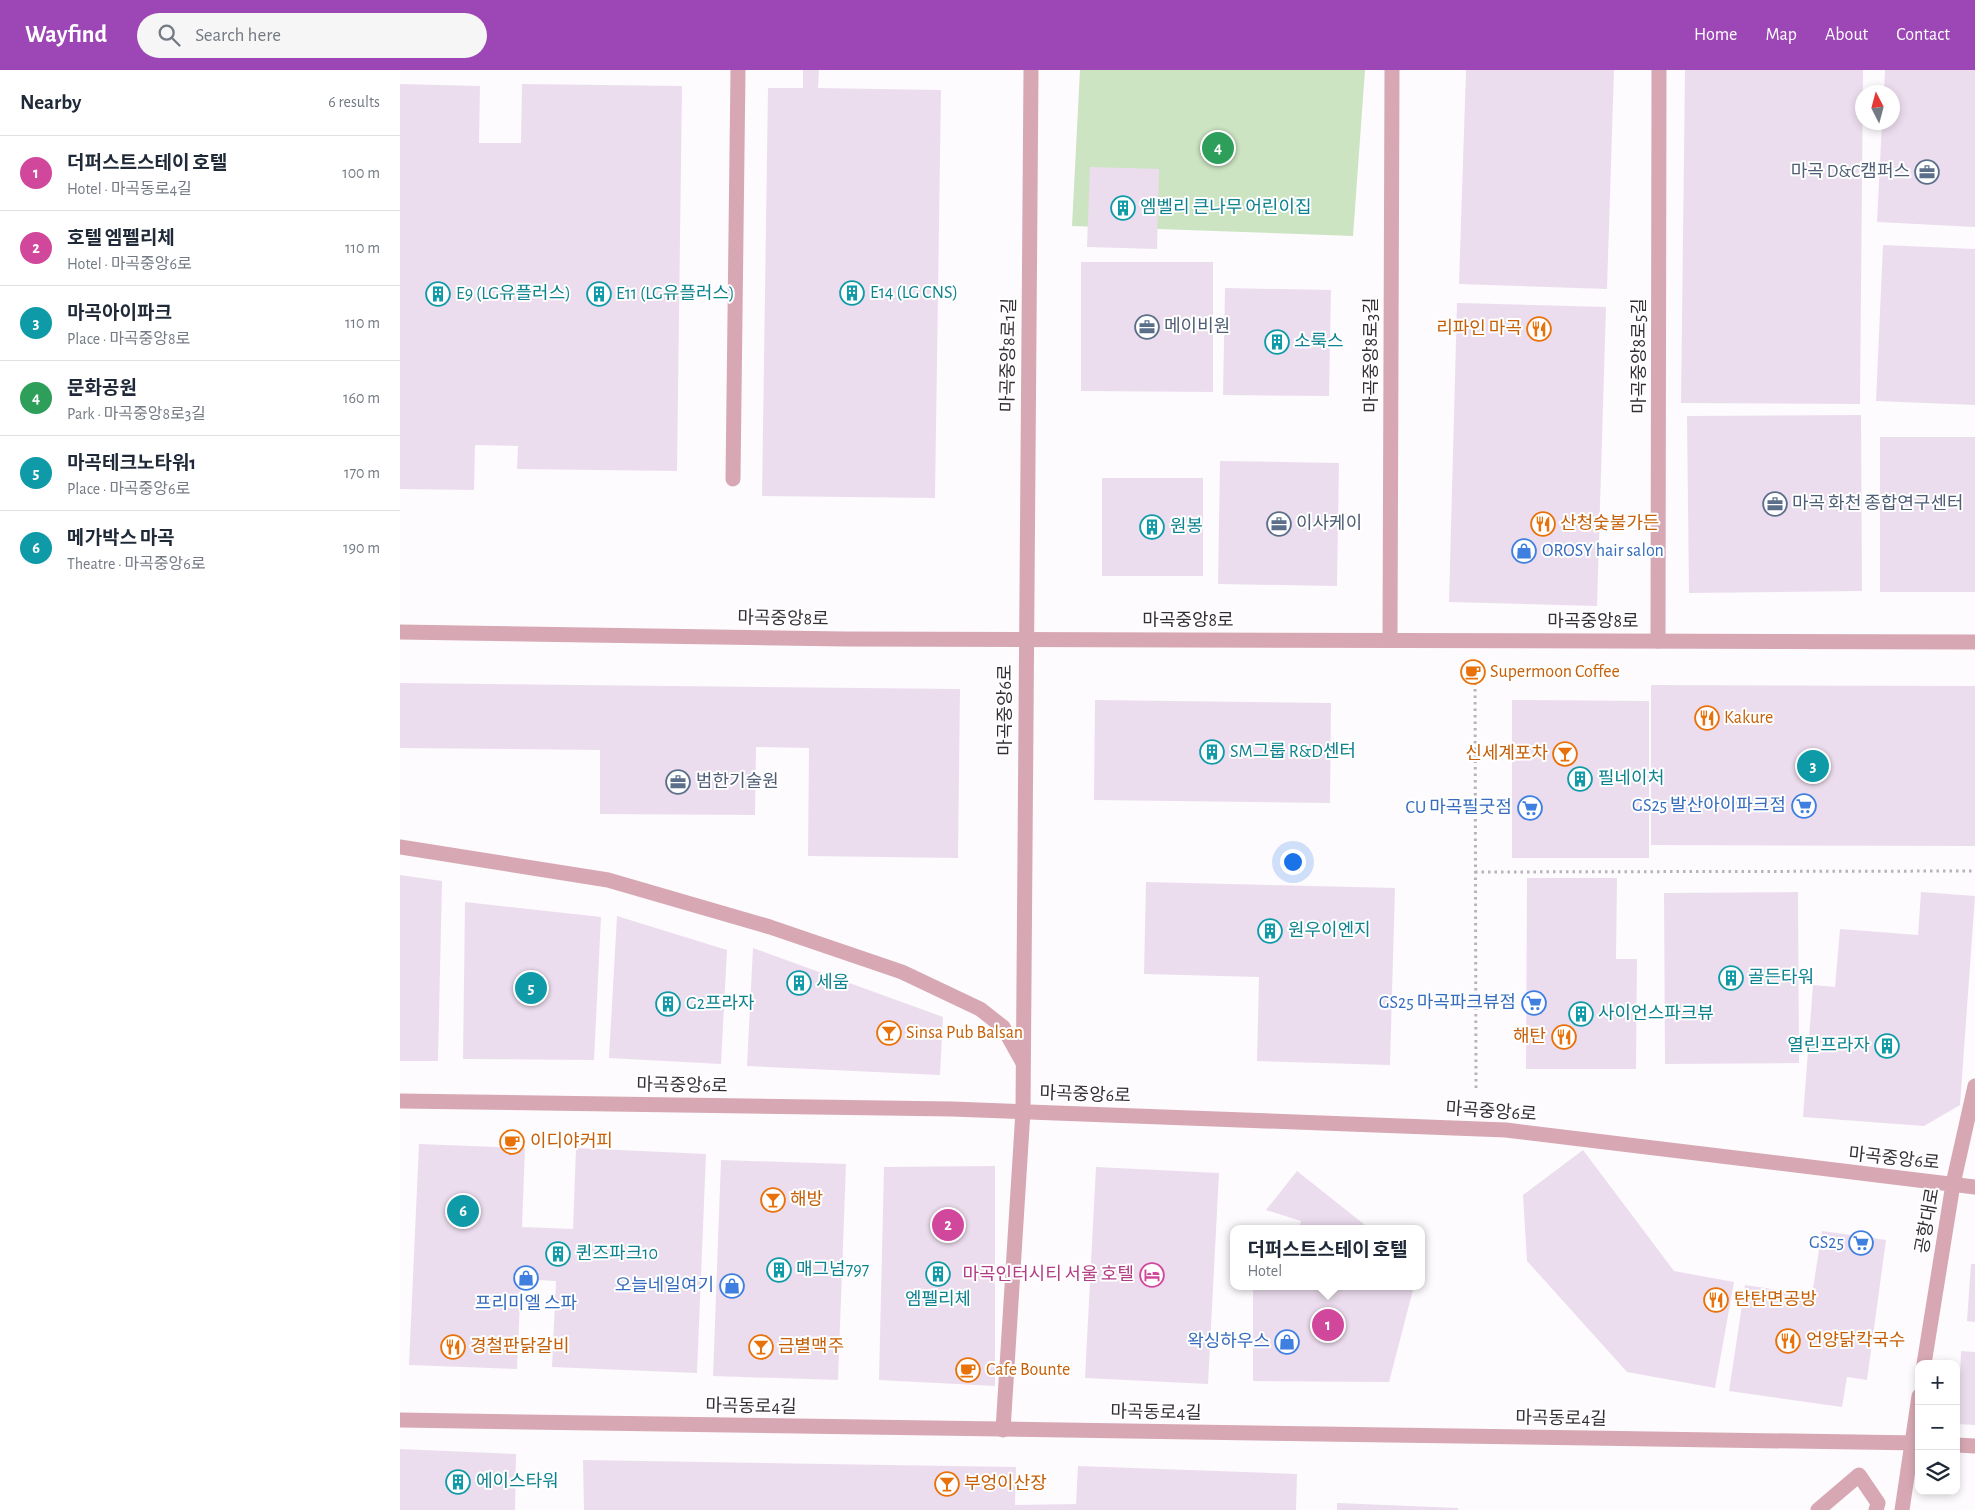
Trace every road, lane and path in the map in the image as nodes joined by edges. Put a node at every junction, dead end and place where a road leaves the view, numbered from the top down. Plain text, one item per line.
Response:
1 (738, 70) edge
2 (1030, 70) edge
3 (1392, 70) edge
4 (1659, 70) edge
5 (733, 479) dead end
6 (400, 632) edge
7 (1025, 640) junction
8 (1390, 640) junction
9 (1475, 640) junction
10 (1658, 641) junction
11 (1975, 642) edge
12 (400, 847) edge
13 (1975, 871) edge
14 (1475, 872) junction
15 (1023, 1062) junction
16 (1975, 1086) edge
17 (1476, 1090) dead end
18 (400, 1101) edge
19 (1023, 1111) junction
20 (1953, 1184) junction
21 (1975, 1186) edge
22 (1925, 1360) edge
23 (400, 1420) edge
24 (1003, 1430) junction
25 (1915, 1443) edge
26 (1960, 1445) edge
27 (1975, 1446) edge
28 (1818, 1510) edge
29 (1876, 1510) edge
30 (1902, 1510) edge

1 - 5 street
2 - 7 street, 마곡중앙8로1길
3 - 8 street, 마곡중앙8로3길
4 - 10 street, 마곡중앙8로5길
6 - 7 street, 마곡중앙8로
7 - 8 street, 마곡중앙8로
7 - 15 street, 마곡중앙6로
8 - 9 street, 마곡중앙8로
9 - 10 street, 마곡중앙8로
9 - 14 path
10 - 11 street, 마곡중앙8로
12 - 15 street
13 - 14 path
14 - 17 path
15 - 19 street, 마곡중앙6로
16 - 20 street, 공항대로
18 - 19 street, 마곡중앙6로
19 - 20 street, 마곡중앙6로
19 - 24 street, 마곡중앙6로
20 - 21 street, 마곡중앙6로
20 - 22 street, 공항대로
23 - 24 street, 마곡동로4길
24 - 25 street, 마곡동로4길
25 - 30 street
26 - 27 street
28 - 29 street

